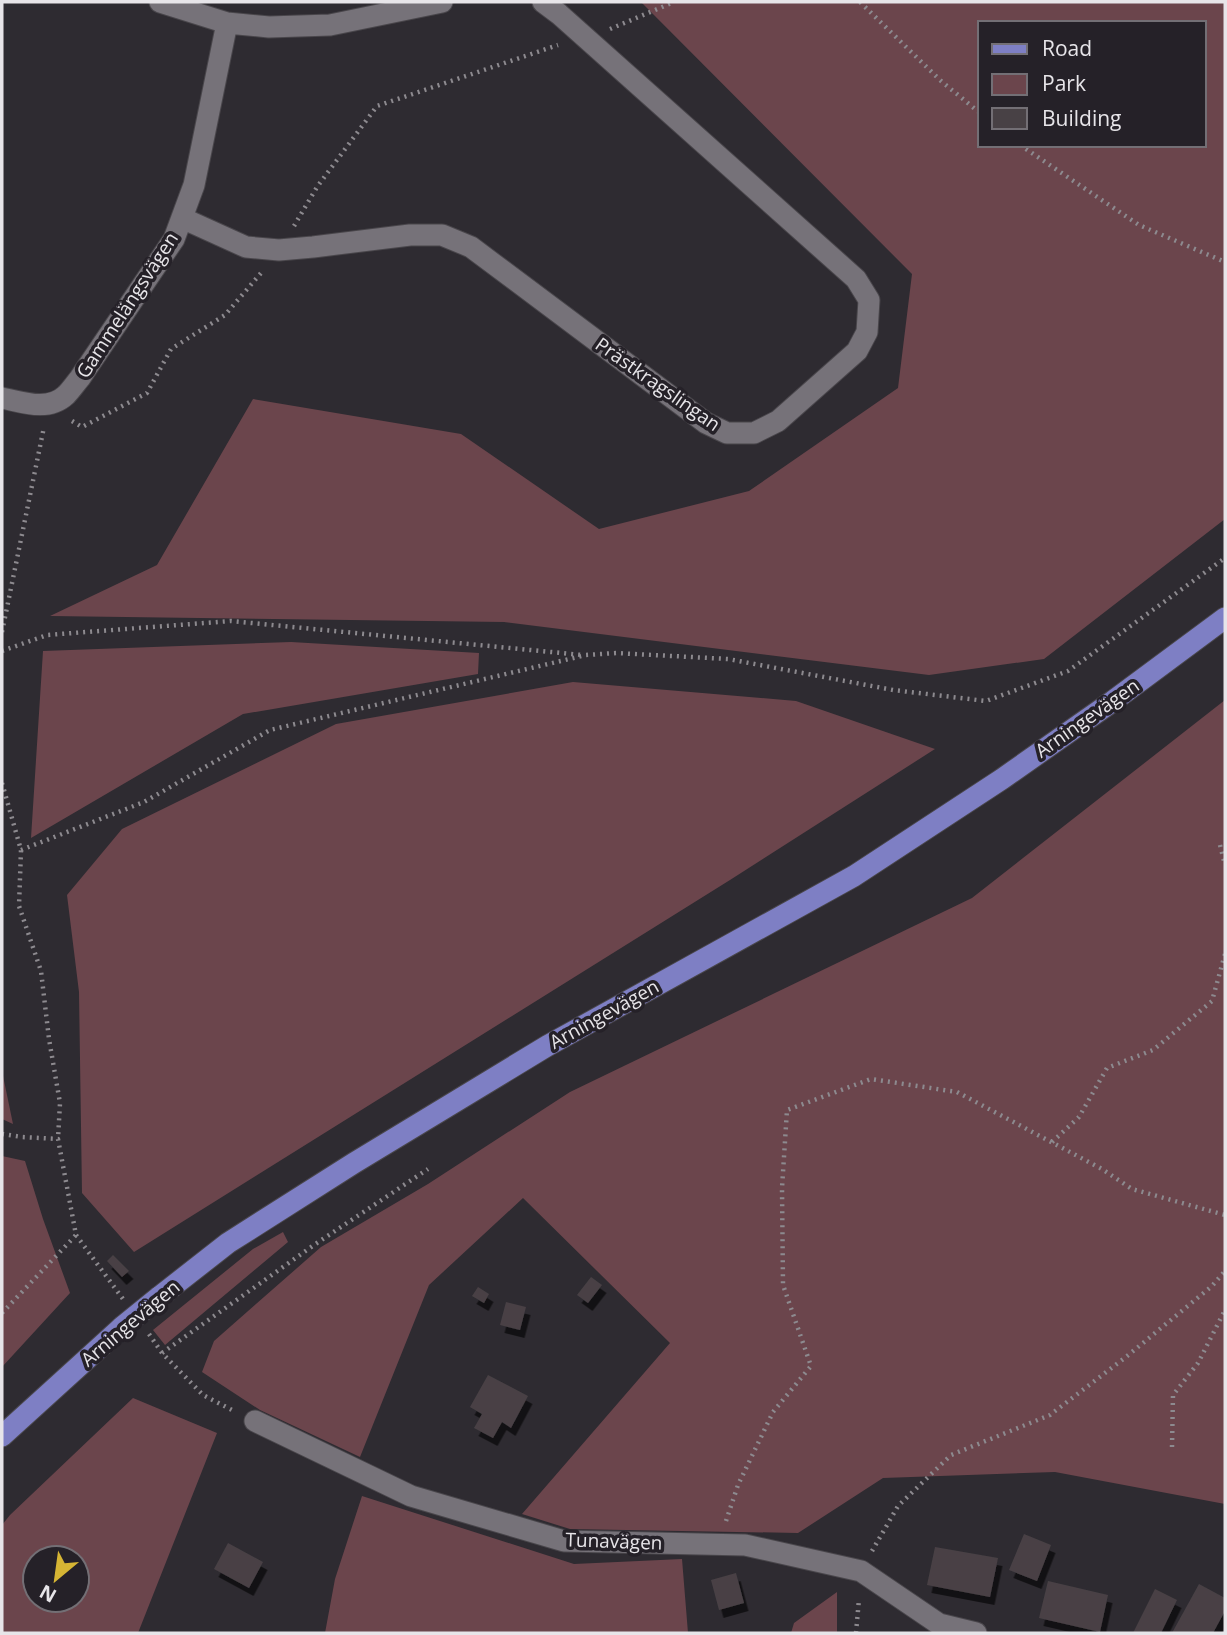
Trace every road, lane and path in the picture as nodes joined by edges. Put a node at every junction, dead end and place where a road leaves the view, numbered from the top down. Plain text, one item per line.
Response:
1 (160, 2) edge
2 (442, 2) edge
3 (543, 2) edge
4 (674, 2) edge
5 (860, 2) edge
6 (227, 23) junction
7 (584, 38) junction
8 (978, 111) edge
9 (1023, 147) edge
10 (182, 218) junction
11 (279, 250) junction
12 (1225, 262) edge
13 (2, 398) edge
14 (49, 405) junction
15 (1225, 558) edge
16 (1225, 618) edge
17 (2, 632) edge
18 (2, 650) edge
19 (586, 655) junction
20 (2, 783) edge
21 (1220, 845) dead end
22 (21, 850) junction
23 (1225, 865) edge
24 (1225, 954) edge
25 (2, 1134) edge
26 (58, 1139) junction
27 (1052, 1142) junction
28 (428, 1170) dead end
29 (1225, 1215) edge
30 (76, 1235) junction
31 (1225, 1271) edge
32 (1225, 1310) edge
33 (2, 1312) edge
34 (126, 1318) junction
35 (146, 1331) dead end
36 (162, 1353) junction
37 (255, 1421) joint
38 (2, 1436) edge
39 (1172, 1447) dead end
40 (718, 1544) junction
41 (861, 1571) junction
42 (976, 1633) edge

1 - 6 street
2 - 6 street
3 - 7 street, Prästkragslingan
4 - 7 path
5 - 8 path
6 - 10 street, Gammelängsvägen
7 - 11 path
7 - 11 street, Prästkragslingan
9 - 12 path
10 - 11 street, Prästkragslingan
10 - 14 street, Gammelängsvägen
11 - 14 path
13 - 14 street
14 - 17 path
15 - 19 path
16 - 34 main road, Arningevägen, bridge
18 - 19 path
19 - 22 path
20 - 22 path
21 - 23 path
22 - 26 path
24 - 27 path
25 - 26 path
26 - 30 path
27 - 29 path
27 - 40 path
28 - 36 path
30 - 33 path
30 - 34 path
31 - 41 path
32 - 39 path
34 - 38 main road, Arningevägen
35 - 36 path
36 - 37 path
37 - 40 street, Tunavägen
40 - 41 street, Tunavägen
41 - 42 street, Tunavägen

